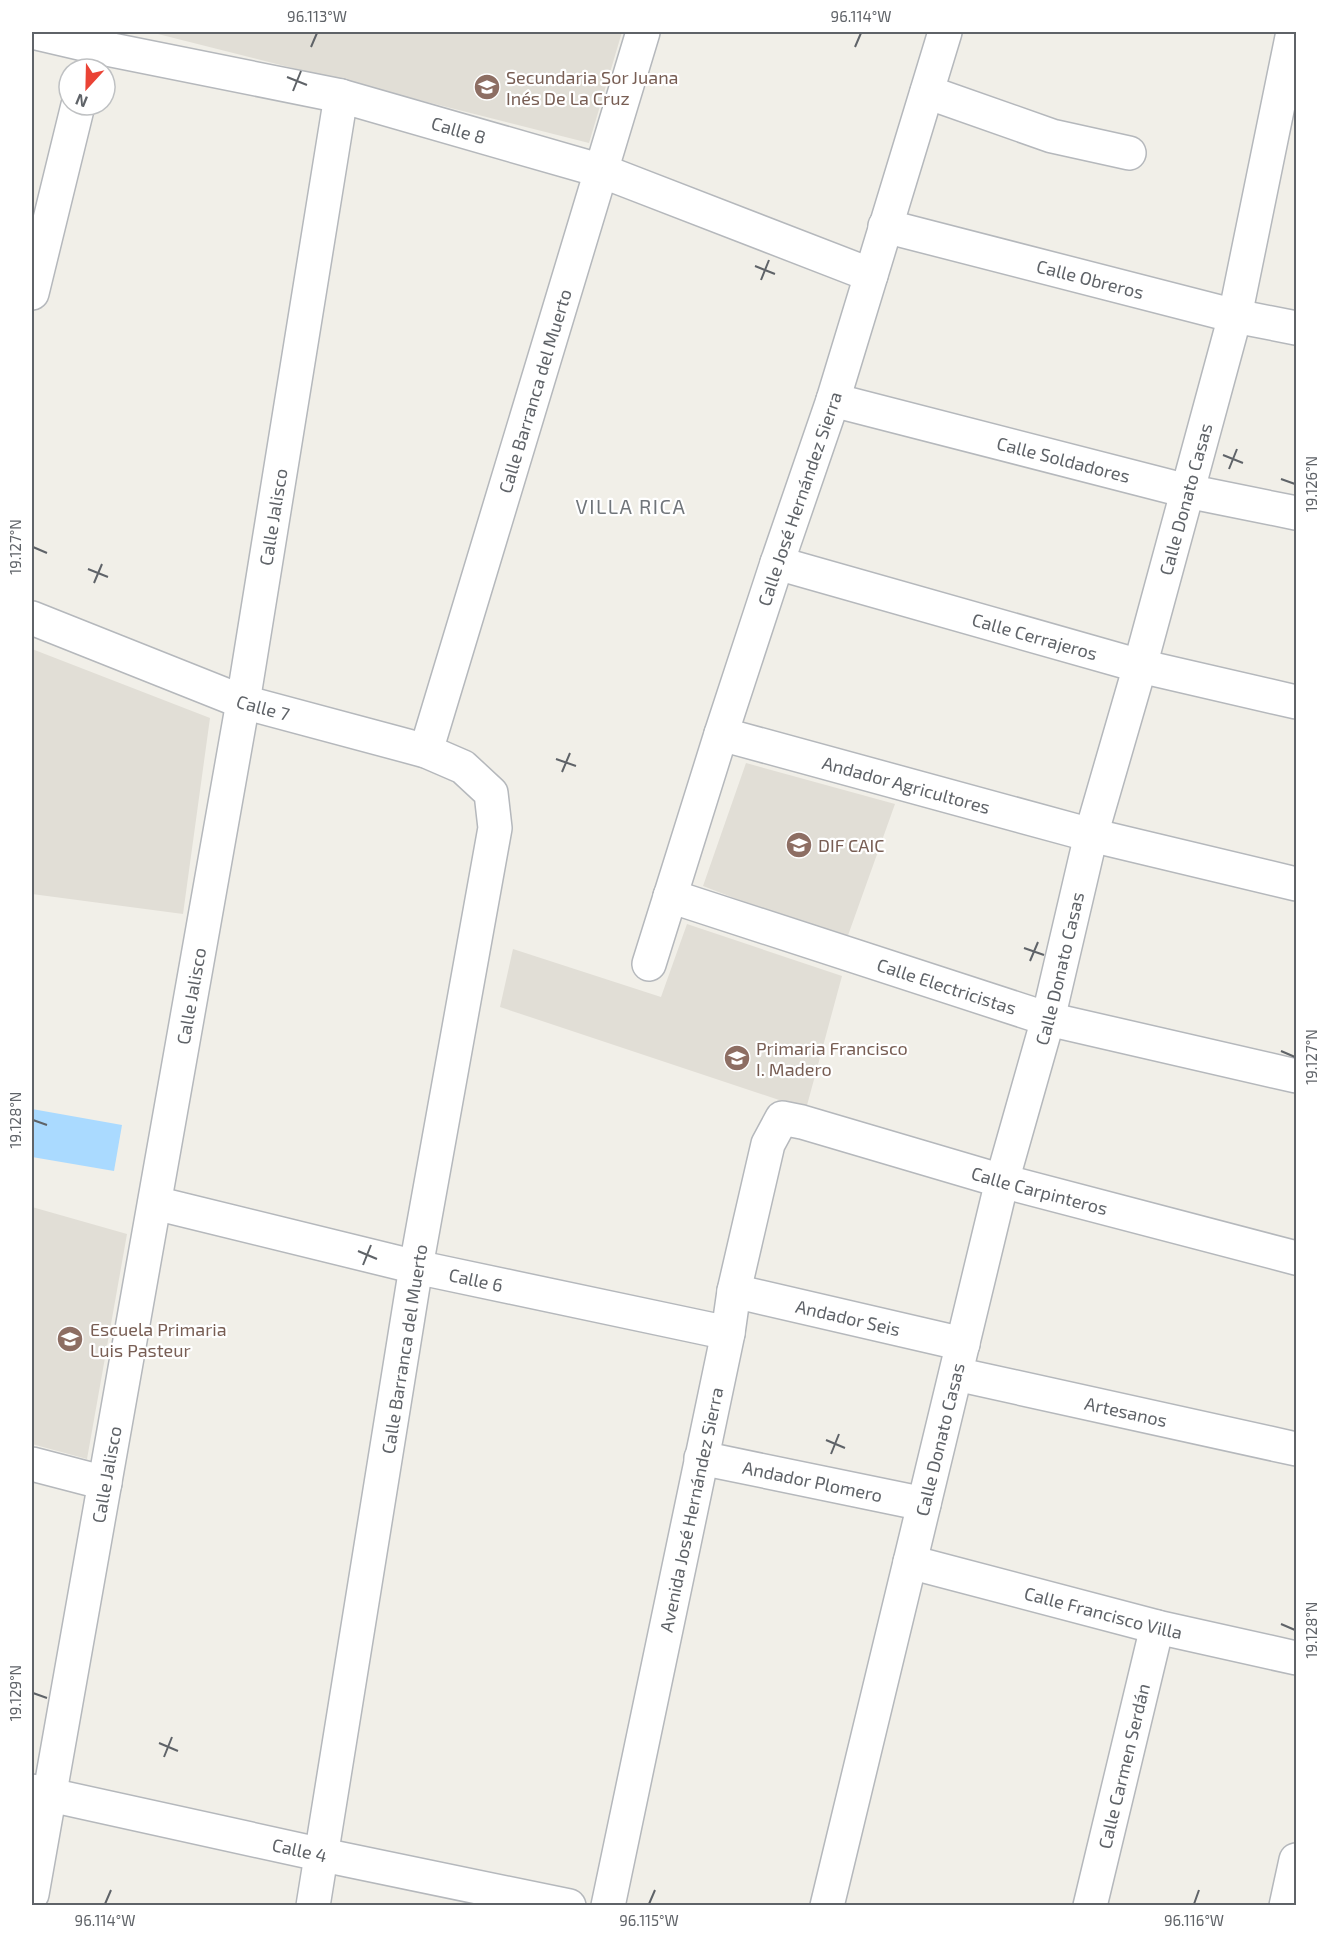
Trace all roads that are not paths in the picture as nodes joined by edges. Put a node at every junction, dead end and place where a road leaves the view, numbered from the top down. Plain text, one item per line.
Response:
1 (32, 32) edge
2 (643, 32) edge
3 (945, 32) edge
4 (1293, 32) edge
5 (92, 49) edge
6 (927, 92) junction
7 (341, 96) junction
8 (75, 117) edge
9 (1286, 118) edge
10 (1129, 153) dead end
11 (602, 171) junction
12 (885, 226) junction
13 (871, 274) junction
14 (32, 293) edge
15 (1235, 316) junction
16 (1296, 328) edge
17 (833, 400) junction
18 (1187, 491) junction
19 (1296, 513) edge
20 (777, 563) junction
21 (32, 618) edge
22 (1140, 666) junction
23 (243, 702) junction
24 (1296, 702) edge
25 (721, 734) junction
26 (426, 751) junction
27 (491, 793) joint
28 (1091, 836) junction
29 (1296, 884) edge
30 (670, 896) junction
31 (649, 964) dead end
32 (1048, 1019) junction
33 (1296, 1076) edge
34 (782, 1118) joint
35 (1002, 1181) junction
36 (155, 1203) junction
37 (1296, 1258) edge
38 (416, 1267) junction
39 (734, 1291) junction
40 (728, 1333) junction
41 (959, 1359) junction
42 (1296, 1449) edge
43 (701, 1458) junction
44 (32, 1464) edge
45 (105, 1483) junction
46 (924, 1504) junction
47 (910, 1562) junction
48 (1157, 1627) junction
49 (1296, 1658) edge
50 (40, 1792) edge
51 (323, 1855) junction
52 (1296, 1860) edge
53 (32, 1894) edge
54 (313, 1905) edge
55 (568, 1905) edge
56 (608, 1905) edge
57 (827, 1905) edge
58 (1090, 1905) edge
59 (1286, 1905) edge

1 - 5 street, Calle 8
2 - 11 street, Calle Barranca del Muerto
3 - 6 street, Calle José Hernández Sierra
4 - 9 street, Calle Donato Casas
5 - 7 street, Calle 8
6 - 10 street
6 - 12 street, Calle José Hernández Sierra
7 - 11 street, Calle 8
7 - 23 street, Calle Jalisco
8 - 14 street
9 - 15 street, Calle Donato Casas
11 - 13 street, Calle 8
11 - 26 street, Calle Barranca del Muerto
12 - 13 street, Calle José Hernández Sierra
12 - 15 street, Calle Obreros
13 - 17 street, Calle José Hernández Sierra
15 - 16 street, Calle Obreros
15 - 18 street, Calle Donato Casas
17 - 18 street, Calle Soldadores
17 - 20 street, Calle José Hernández Sierra
18 - 19 street, Calle Soldadores
18 - 22 street, Calle Donato Casas
20 - 22 street, Calle Cerrajeros
20 - 25 street, Calle José Hernández Sierra
21 - 23 street, Calle 7
22 - 24 street, Calle Cerrajeros
22 - 28 street, Calle Donato Casas
23 - 26 street, Calle 7
23 - 36 street, Calle Jalisco
25 - 28 street, Andador Agricultores
25 - 30 street, Calle José Hernández Sierra
26 - 27 street, Calle 7
27 - 38 street, Calle Barranca del Muerto
28 - 29 street, Andador Agricultores
28 - 32 street, Calle Donato Casas
30 - 31 street, Calle José Hernández Sierra
30 - 32 street, Calle Electricistas
32 - 33 street, Calle Electricistas
32 - 35 street, Calle Donato Casas
34 - 35 street, Calle Carpinteros
34 - 39 street, Avenida José Hernández Sierra
35 - 37 street, Calle Carpinteros
35 - 41 street, Calle Donato Casas
36 - 38 street, Calle 6
36 - 45 street, Calle Jalisco
38 - 40 street, Calle 6
38 - 51 street, Calle Barranca del Muerto
39 - 40 street, Avenida José Hernández Sierra
39 - 41 street, Andador Seis
40 - 43 street, Avenida José Hernández Sierra
41 - 42 street, Artesanos
41 - 46 street, Calle Donato Casas
43 - 46 street, Andador Plomero
43 - 56 street, Avenida José Hernández Sierra
44 - 45 street
45 - 50 street, Calle Jalisco
46 - 47 street, Calle Donato Casas
47 - 48 street, Calle Francisco Villa
47 - 57 street, Calle Donato Casas
48 - 49 street, Calle Francisco Villa
48 - 58 street, Calle Carmen Serdán
50 - 51 street, Calle 4
50 - 53 street, Calle Jalisco
51 - 54 street, Calle Barranca del Muerto
51 - 55 street, Calle 4
52 - 59 street

